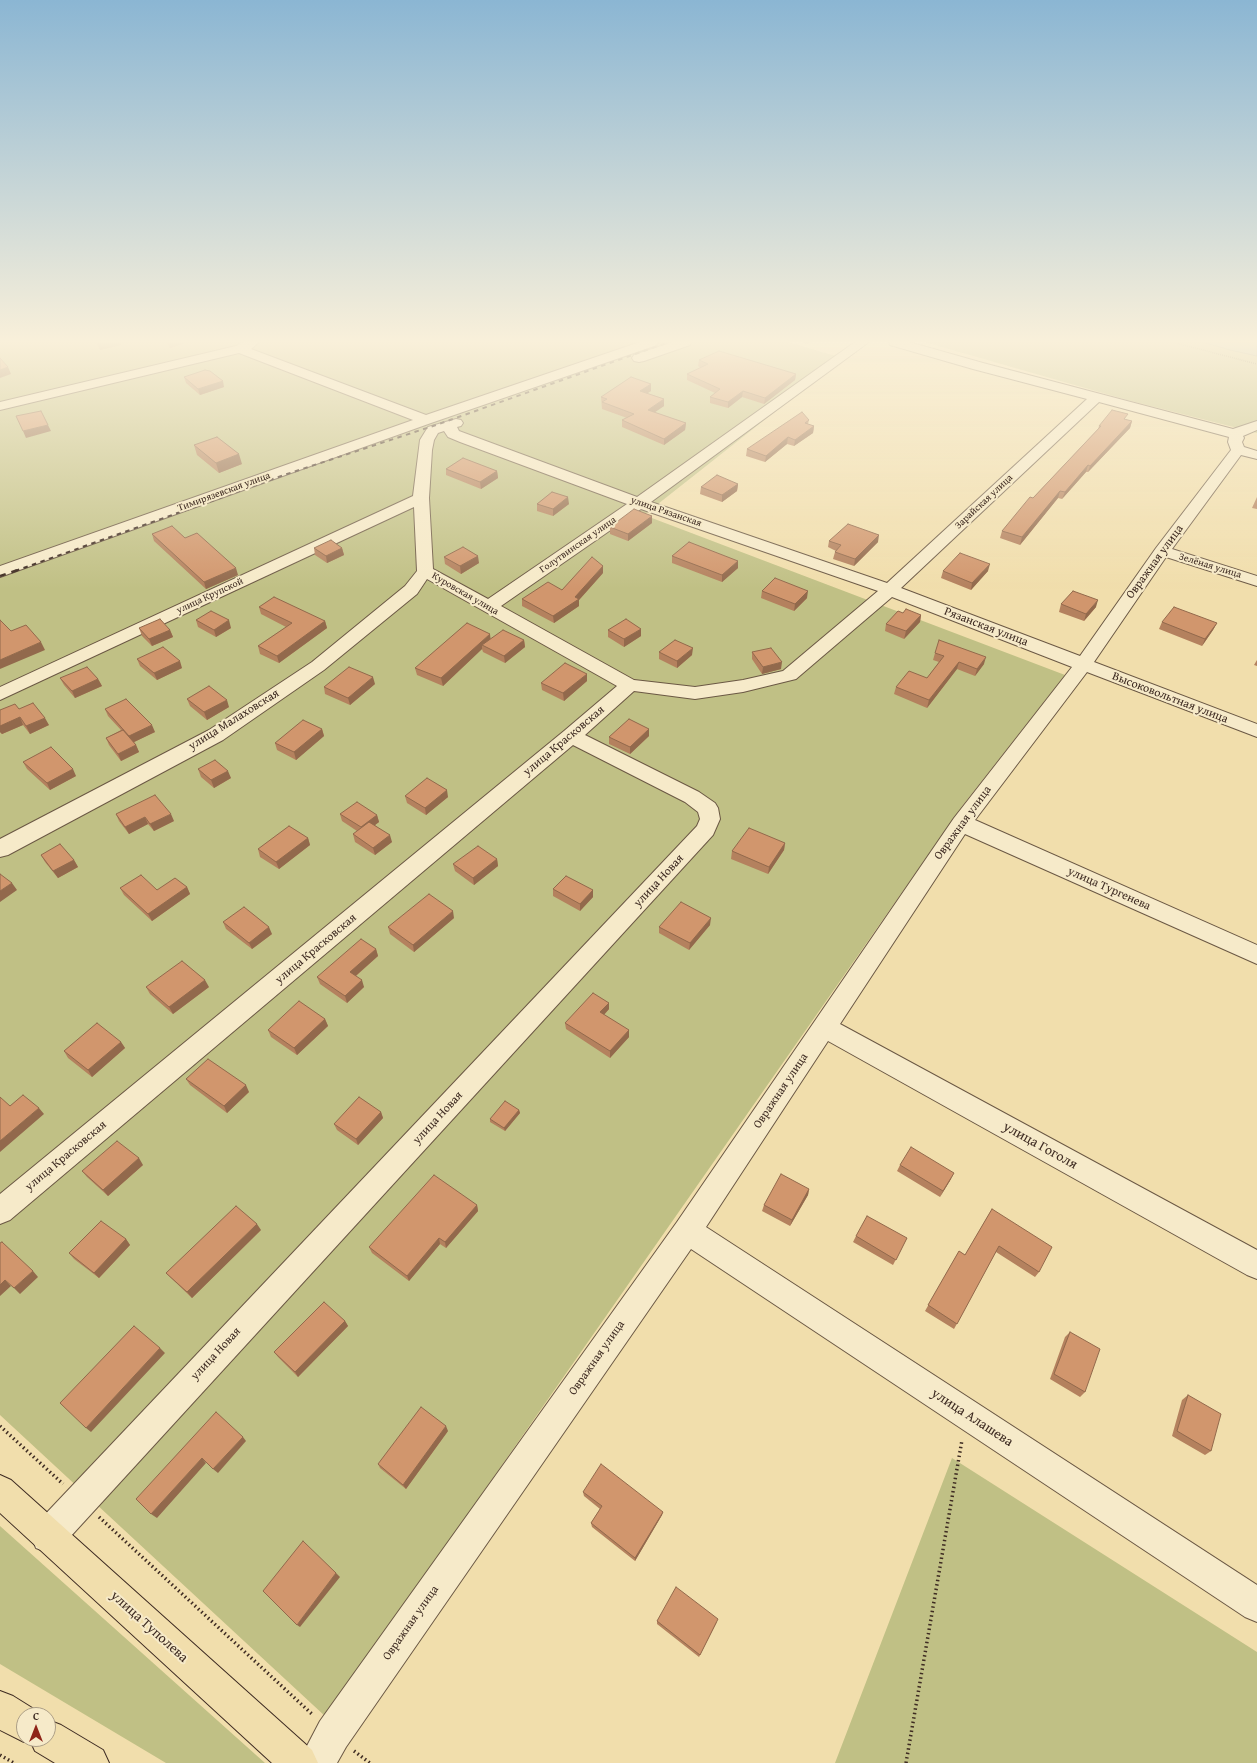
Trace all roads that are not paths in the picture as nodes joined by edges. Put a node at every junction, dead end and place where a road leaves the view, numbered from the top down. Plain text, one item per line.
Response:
1 (454, 424) edge
2 (749, 424) edge
3 (1068, 424) edge
4 (1213, 424) edge
5 (429, 425) junction
6 (449, 426) junction
7 (1239, 430) edge
8 (1238, 450) junction
9 (1257, 455) edge
10 (421, 498) junction
11 (639, 503) junction
12 (1162, 551) junction
13 (425, 571) junction
14 (0, 572) edge
15 (1257, 581) edge
16 (890, 590) junction
17 (488, 607) junction
18 (1082, 665) junction
19 (630, 685) junction
20 (0, 694) edge
21 (1257, 731) edge
22 (571, 736) junction
23 (961, 823) junction
24 (0, 849) edge
25 (1257, 955) edge
26 (824, 1027) junction
27 (0, 1211) edge
28 (687, 1231) junction
29 (1257, 1265) edge
30 (0, 1491) edge
31 (48, 1536) junction
32 (1257, 1605) edge
33 (0, 1710) edge
34 (16, 1719) edge
35 (333, 1736) edge
36 (56, 1743) edge
37 (90, 1763) edge
38 (299, 1763) edge

1 - 6 street
2 - 11 street, Голутвинская улица
3 - 16 street, Зарайская улица
4 - 7 street
5 - 6 street
5 - 10 street, Куровская улица
5 - 14 street, Тимирязевская улица
6 - 11 street, улица Рязанская
7 - 8 street
8 - 9 street
8 - 12 street, Овражная улица
10 - 13 street, Куровская улица
10 - 20 street, улица Крупской
11 - 16 street, улица Рязанская
11 - 17 street, Голутвинская улица
12 - 15 street, Зелёная улица
12 - 18 street, Овражная улица
13 - 17 street, Куровская улица
13 - 24 street, улица Малаховская
16 - 18 street, Рязанская улица
16 - 19 street, Зарайская улица
17 - 19 street, Куровская улица
18 - 21 street, Высоковольтная улица
18 - 23 street, Овражная улица
19 - 22 street, улица Красковская
22 - 27 street, улица Красковская
22 - 31 street, улица Новая
23 - 25 street, улица Тургенева
23 - 26 street, Овражная улица
26 - 28 street, Овражная улица
26 - 29 street, улица Гоголя
28 - 32 street, улица Алашева
28 - 35 street, Овражная улица
30 - 31 main road, улица Туполева
31 - 38 main road, улица Туполева
33 - 34 main road
36 - 37 main road

